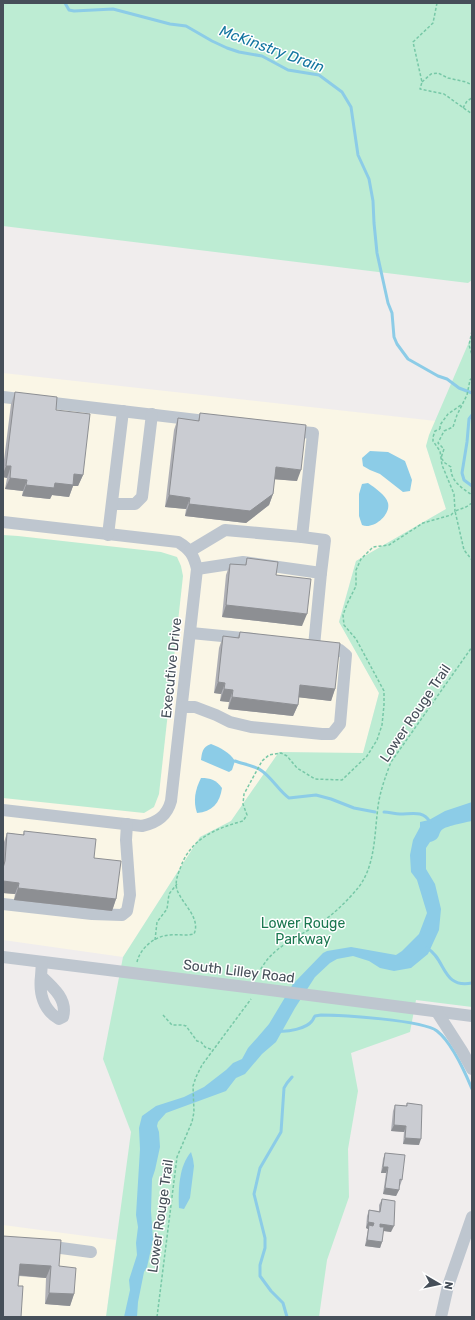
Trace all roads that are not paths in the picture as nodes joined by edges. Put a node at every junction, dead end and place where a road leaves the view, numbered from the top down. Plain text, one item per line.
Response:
1 (3, 397) edge
2 (123, 411) junction
3 (152, 414) junction
4 (229, 423) edge
5 (275, 429) edge
6 (112, 504) junction
7 (3, 522) edge
8 (108, 535) junction
9 (302, 537) junction
10 (190, 551) junction
11 (197, 569) junction
12 (321, 573) junction
13 (191, 632) junction
14 (261, 640) edge
15 (299, 644) edge
16 (314, 646) junction
17 (182, 707) junction
18 (3, 810) edge
19 (127, 824) junction
20 (3, 904) edge
21 (3, 957) edge
22 (42, 962) junction
23 (41, 976) dead end
24 (437, 1012) junction
25 (472, 1016) edge
26 (472, 1069) edge
27 (472, 1217) edge
28 (32, 1244) edge
29 (91, 1252) dead end
30 (441, 1317) edge

1 - 2 street
2 - 3 street
2 - 6 street
3 - 4 street
3 - 6 street
5 - 9 street
6 - 8 street
7 - 8 street
8 - 10 street
9 - 10 street
9 - 12 street
10 - 11 street, Executive Drive
11 - 12 street
11 - 13 street, Executive Drive
12 - 16 street
13 - 14 street
13 - 17 street, Executive Drive
15 - 16 street
16 - 17 street
17 - 19 street, Executive Drive
18 - 19 street, Executive Drive
19 - 20 street
21 - 22 street, South Lilley Road
22 - 23 street
22 - 24 street, South Lilley Road
24 - 25 street, South Lilley Road
24 - 26 street
27 - 30 street
28 - 29 street

